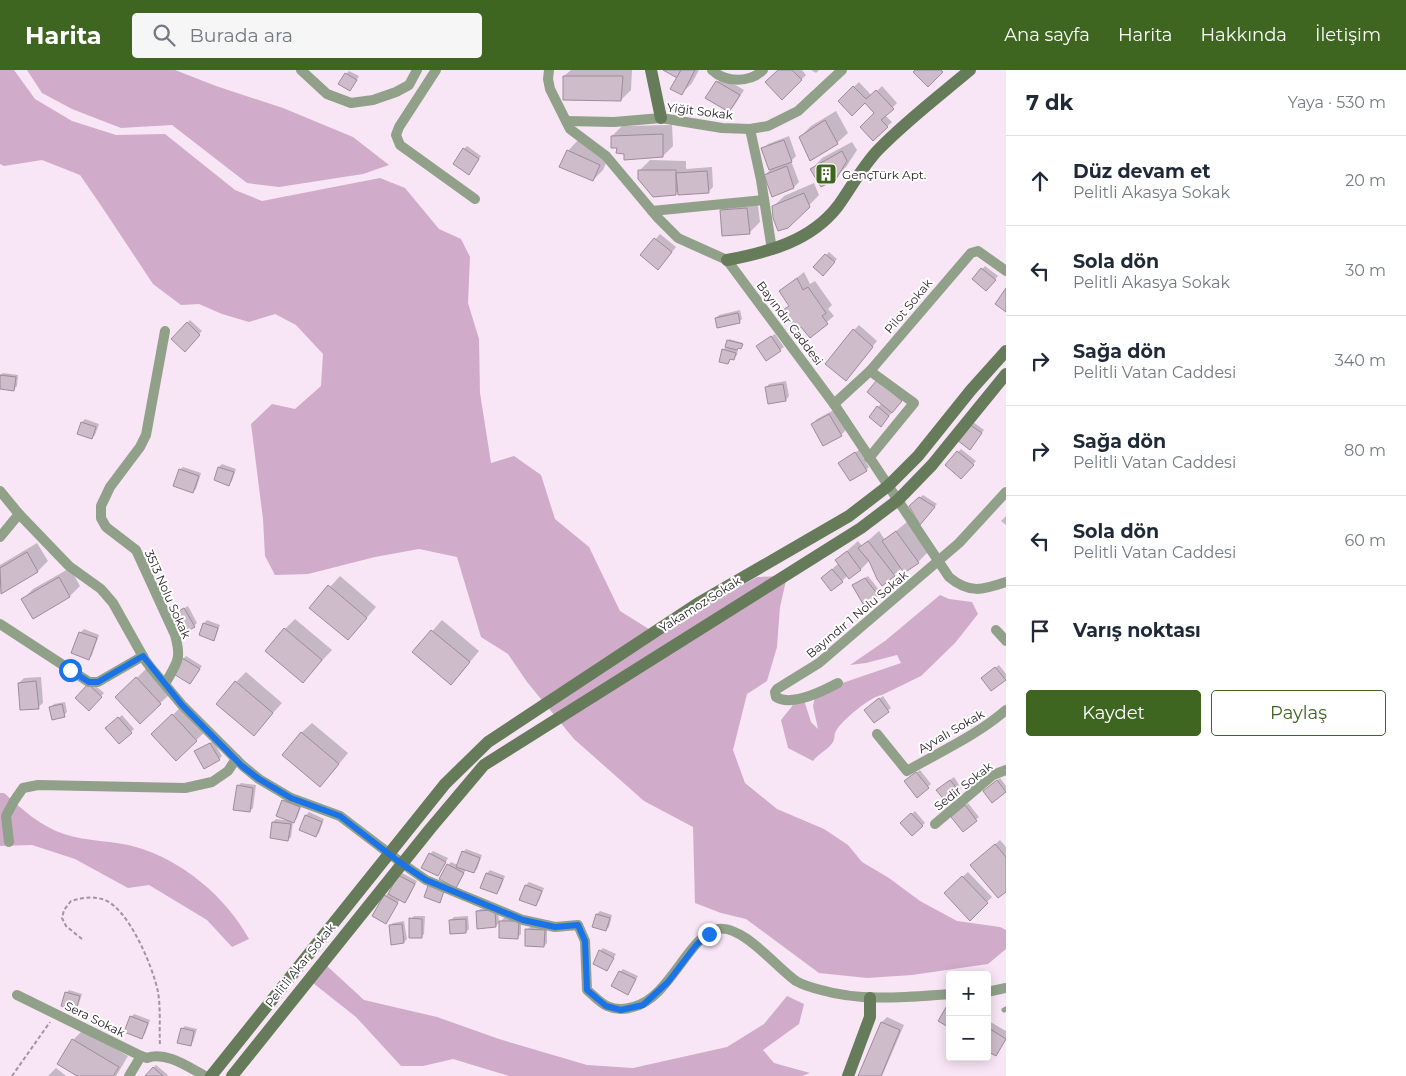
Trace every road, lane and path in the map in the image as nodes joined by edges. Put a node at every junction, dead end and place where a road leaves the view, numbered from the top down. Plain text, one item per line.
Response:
1 (301, 70) edge
2 (417, 70) edge
3 (436, 70) edge
4 (549, 70) edge
5 (651, 70) edge
6 (712, 70) edge
7 (763, 70) edge
8 (842, 70) edge
9 (970, 70) edge
10 (661, 118) junction
11 (566, 121) junction
12 (750, 128) junction
13 (475, 199) dead end
14 (764, 200) junction
15 (652, 211) junction
16 (772, 250) junction
17 (727, 260) junction
18 (1006, 271) edge
19 (165, 331) dead end
20 (1006, 351) edge
21 (870, 371) junction
22 (1006, 374) edge
23 (834, 404) junction
24 (869, 458) junction
25 (888, 486) junction
26 (0, 491) edge
27 (1006, 492) edge
28 (898, 500) junction
29 (19, 514) junction
30 (0, 537) edge
31 (938, 562) junction
32 (1006, 582) edge
33 (0, 624) edge
34 (996, 630) dead end
35 (1006, 642) edge
36 (143, 656) junction
37 (838, 683) dead end
38 (165, 684) junction
39 (1006, 710) edge
40 (877, 734) dead end
41 (236, 759) junction
42 (1006, 770) edge
43 (935, 824) dead end
44 (9, 842) dead end
45 (390, 853) junction
46 (402, 864) junction
47 (82, 939) dead end
48 (1006, 988) edge
49 (991, 991) edge
50 (946, 994) edge
51 (17, 995) dead end
52 (870, 998) junction
53 (55, 1014) junction
54 (141, 1056) junction
55 (160, 1056) junction
56 (12, 1076) edge
57 (129, 1076) edge
58 (205, 1076) edge
59 (211, 1076) edge
60 (232, 1076) edge
61 (848, 1076) edge

1 - 2 street
3 - 13 street
4 - 11 street, Bayındır Caddesi
5 - 10 main road
6 - 7 street
8 - 12 street, Yiğit Sokak
9 - 16 main road
10 - 11 street, Yiğit Sokak
10 - 12 street, Yiğit Sokak
11 - 15 street, Bayındır Caddesi
12 - 14 street
14 - 15 street
14 - 16 street
15 - 17 street, Bayındır Caddesi
16 - 17 main road
17 - 23 street, Bayındır Caddesi
18 - 21 street, Pilot Sokak
19 - 38 street, 3513 Nolu Sokak
20 - 25 main road, Yakamoz Sokak
21 - 23 street, Pilot Sokak
21 - 24 street
22 - 28 main road, Yakamoz Sokak
23 - 24 street, Bayındır Caddesi
24 - 25 street, Bayındır Caddesi
25 - 28 street, Bayındır Caddesi
25 - 45 main road, Yakamoz Sokak
26 - 29 street
27 - 31 street
28 - 31 street, Bayındır Caddesi
28 - 46 main road, Yakamoz Sokak
29 - 30 street
29 - 36 street
31 - 32 street, Bayındır Caddesi
31 - 37 street, Bayındır 1 Nolu Sokak
33 - 36 street
34 - 35 street
36 - 38 street
38 - 41 street
39 - 40 street, Ayvalı Sokak
41 - 44 street
41 - 45 street
42 - 43 street, Sedir Sokak
45 - 46 street
45 - 59 main road, Pelitli Akar Sokak
46 - 52 street
46 - 60 main road, Pelitli Akar Sokak
47 - 55 path
48 - 49 street
50 - 52 street
51 - 53 street, Sera Sokak
52 - 61 main road
53 - 54 street, Sera Sokak
53 - 56 path
54 - 55 street
54 - 57 street
55 - 58 street

